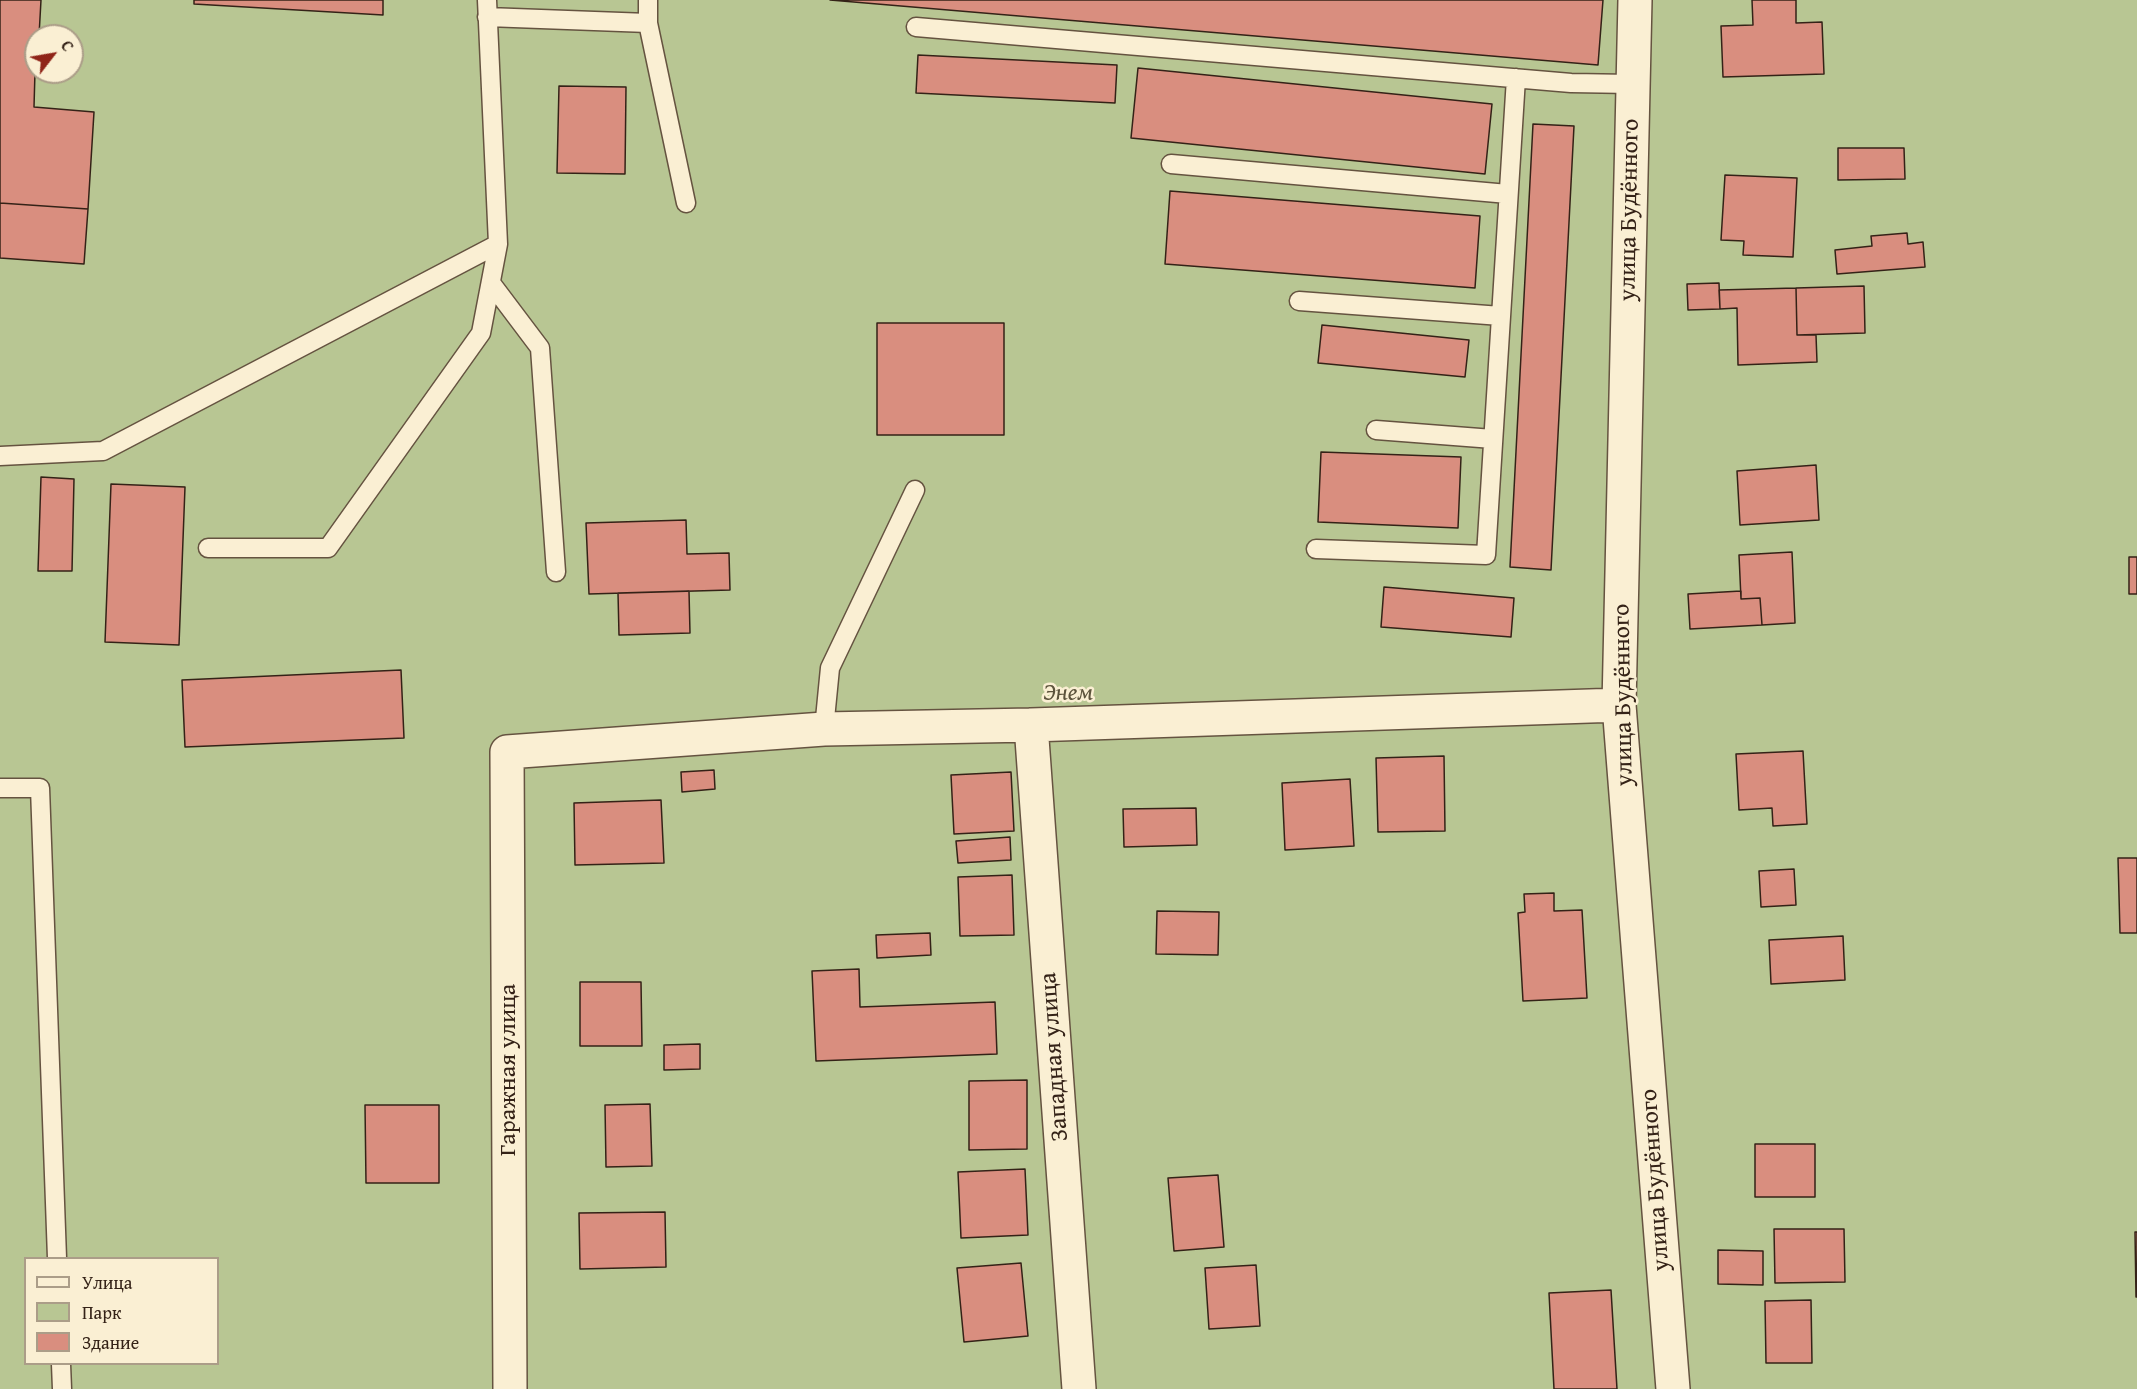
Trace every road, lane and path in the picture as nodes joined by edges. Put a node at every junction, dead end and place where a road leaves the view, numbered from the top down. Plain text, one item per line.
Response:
1 (648, 0) edge
2 (1635, 0) edge
3 (487, 8) edge
4 (648, 23) junction
5 (916, 27) dead end
6 (1516, 78) junction
7 (1632, 84) junction
8 (1171, 164) dead end
9 (1508, 194) junction
10 (686, 203) dead end
11 (498, 244) junction
12 (491, 283) junction
13 (1299, 301) dead end
14 (1501, 316) junction
15 (1376, 430) dead end
16 (1493, 438) junction
17 (0, 456) edge
18 (915, 490) dead end
19 (208, 548) dead end
20 (1316, 549) dead end
21 (556, 572) dead end
22 (1619, 705) junction
23 (1031, 725) junction
24 (824, 729) junction
25 (0, 788) edge
26 (57, 1257) edge
27 (61, 1365) edge
28 (62, 1389) edge
29 (510, 1389) edge
30 (1078, 1389) edge
31 (1672, 1389) edge

1 - 4 lane
2 - 7 street, улица Будённого
3 - 4 lane
3 - 11 lane
4 - 10 lane
5 - 6 lane
6 - 7 lane
6 - 9 lane
7 - 22 street, улица Будённого
8 - 9 lane
9 - 14 lane
11 - 12 lane
11 - 17 lane
12 - 19 lane
12 - 21 lane
13 - 14 lane
14 - 16 lane
15 - 16 lane
16 - 20 lane
18 - 24 lane
22 - 23 street
22 - 31 street, улица Будённого
23 - 24 street
23 - 30 street, Западная улица
24 - 29 street, Гаражная улица
25 - 26 lane
27 - 28 lane

